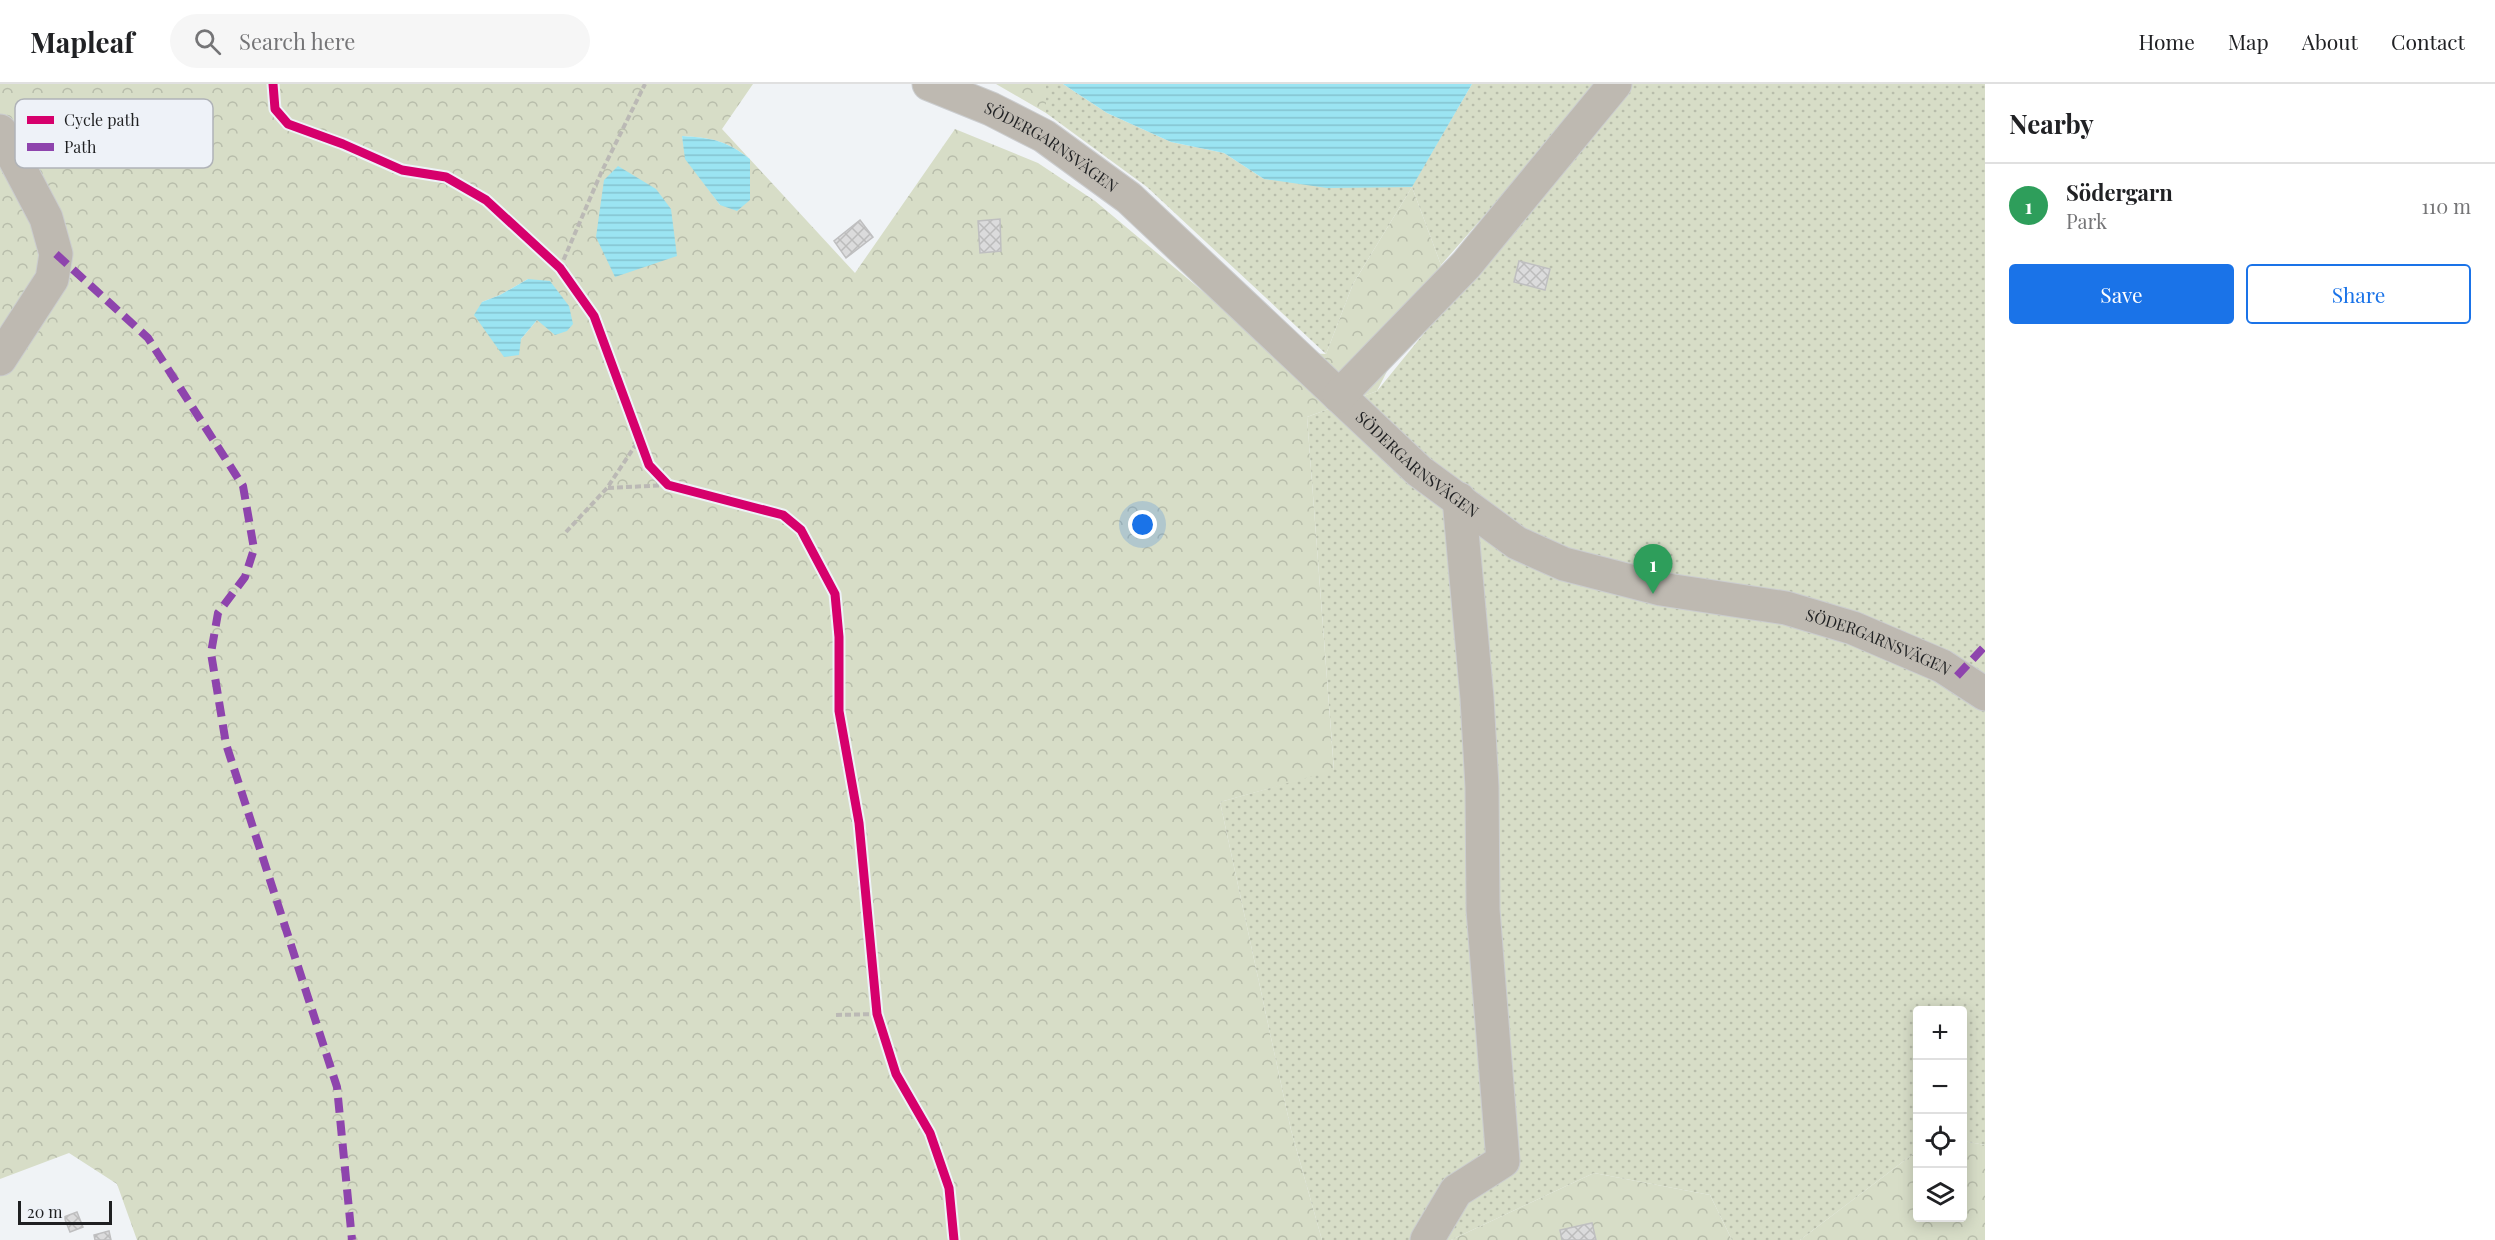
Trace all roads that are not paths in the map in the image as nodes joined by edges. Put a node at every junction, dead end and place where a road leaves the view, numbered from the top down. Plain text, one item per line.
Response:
1 (929, 84) edge
2 (1615, 84) edge
3 (0, 131) edge
4 (15, 159) edge
5 (20, 168) edge
6 (0, 359) edge
7 (1339, 396) junction
8 (1459, 499) junction
9 (1985, 694) edge
10 (1426, 1240) edge

1 - 7 lane, SÖDERGARNSVÄGEN
2 - 7 lane
3 - 4 lane
5 - 6 lane
7 - 8 lane, SÖDERGARNSVÄGEN
8 - 9 lane, SÖDERGARNSVÄGEN
8 - 10 lane

